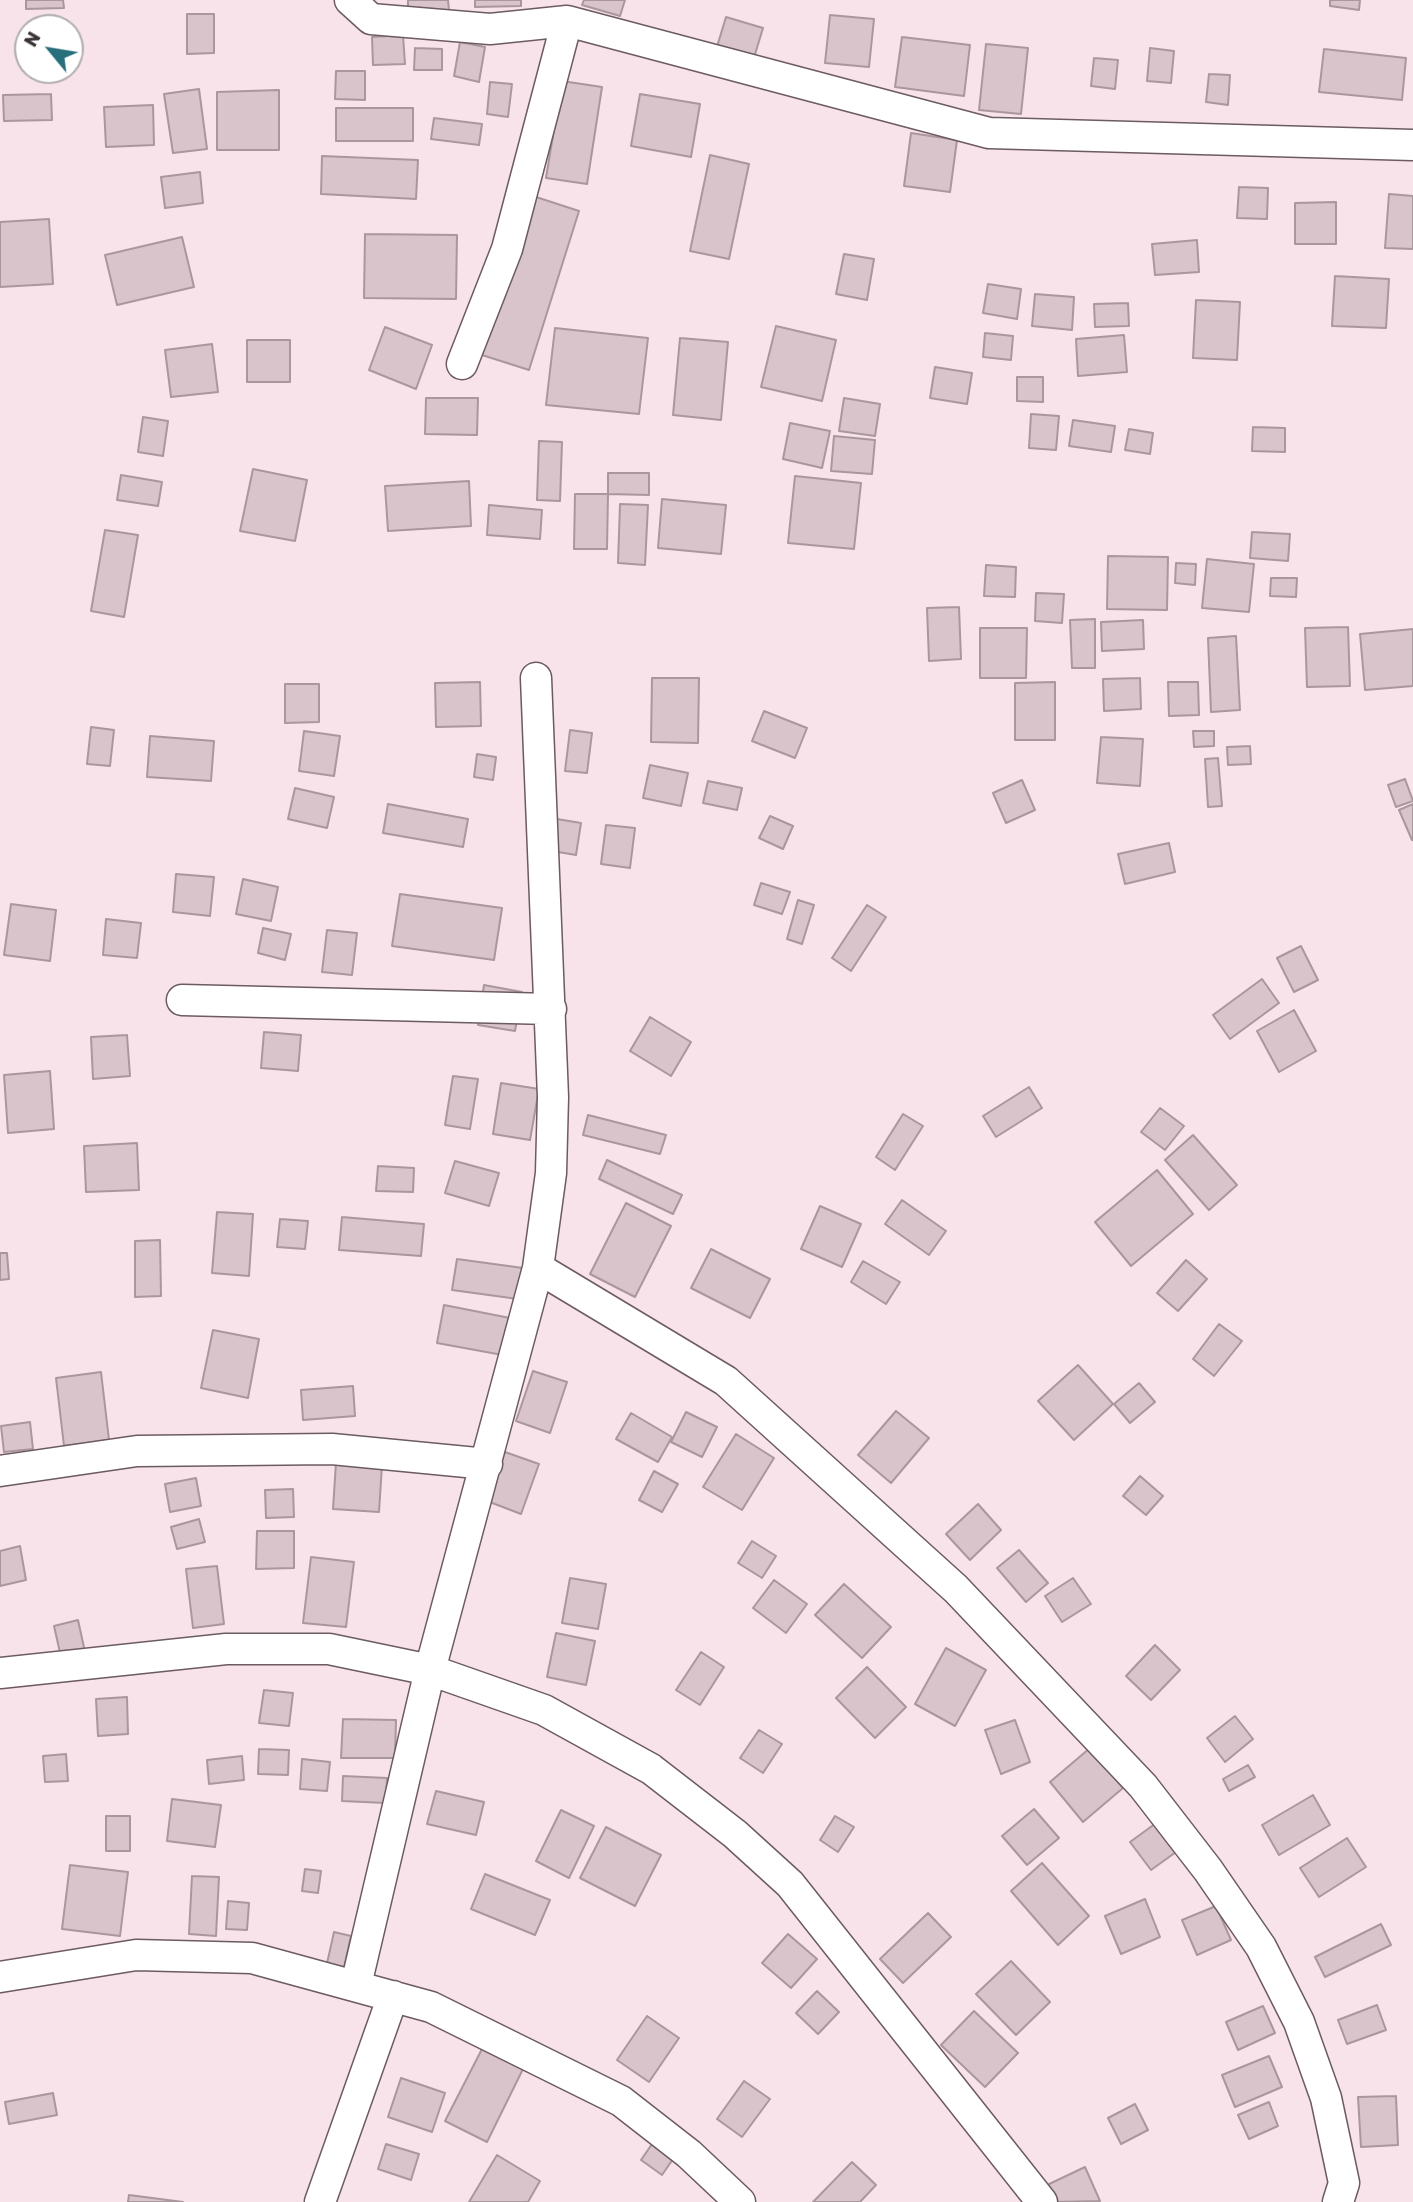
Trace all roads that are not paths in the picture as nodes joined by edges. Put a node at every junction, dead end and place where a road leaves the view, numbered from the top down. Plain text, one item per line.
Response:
1 (349, 0) edge
2 (567, 21) junction
3 (1413, 145) edge
4 (462, 364) dead end
5 (536, 678) dead end
6 (183, 1000) dead end
7 (551, 1009) junction
8 (538, 1268) junction
9 (487, 1464) junction
10 (0, 1471) edge
11 (430, 1670) junction
12 (0, 1673) edge
13 (0, 1977) edge
14 (356, 1985) junction
15 (393, 1996) junction
16 (320, 2202) edge
17 (740, 2202) edge
18 (1042, 2202) edge
19 (1338, 2202) edge

1 - 2 street
2 - 3 street
2 - 4 street
5 - 7 street
6 - 7 street
7 - 8 street
8 - 9 street
8 - 19 street
9 - 10 street
9 - 11 street
11 - 12 street
11 - 14 street
11 - 18 street
13 - 14 street
14 - 15 street
15 - 16 street
15 - 17 street

